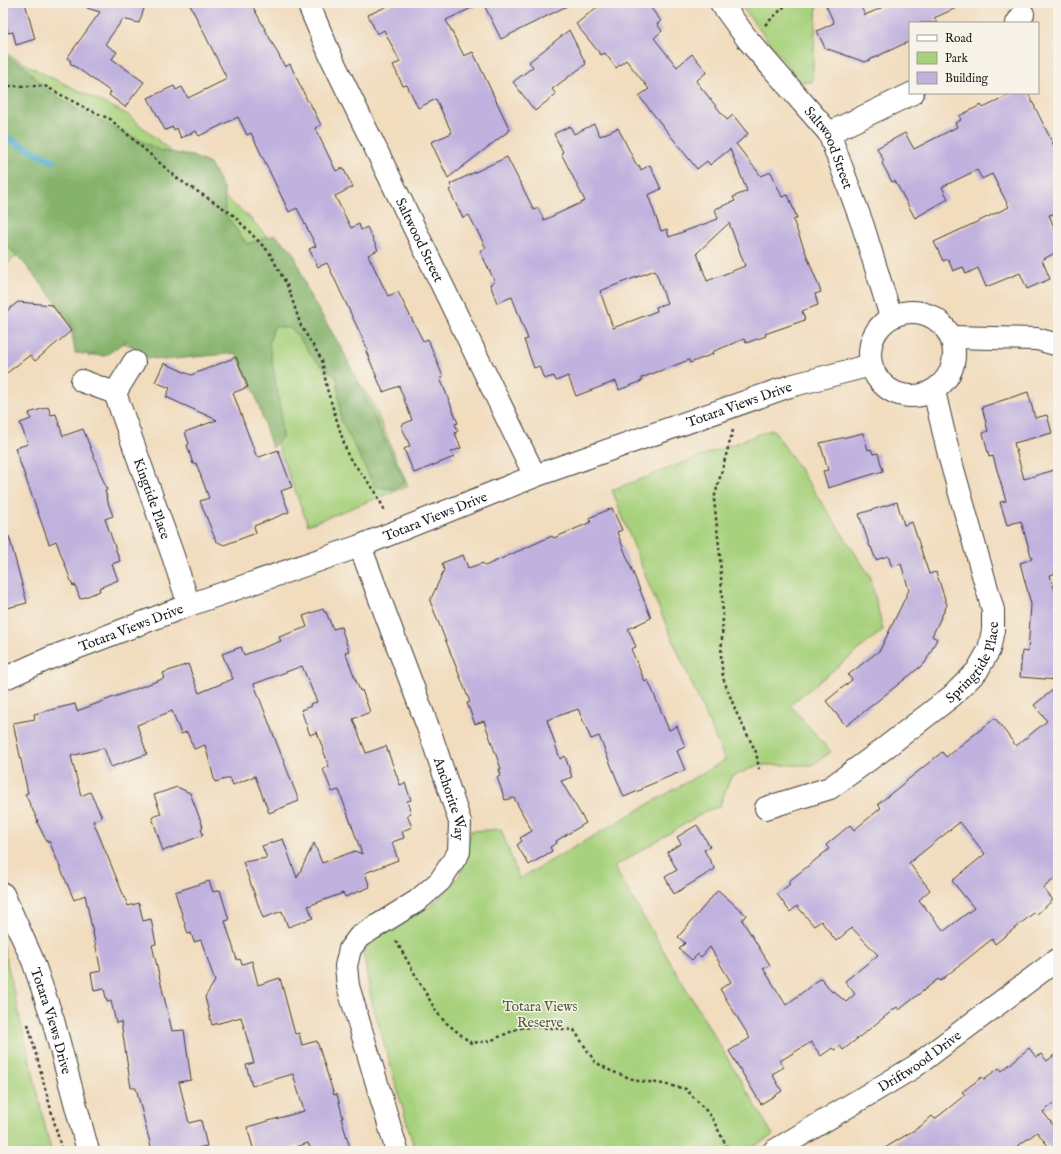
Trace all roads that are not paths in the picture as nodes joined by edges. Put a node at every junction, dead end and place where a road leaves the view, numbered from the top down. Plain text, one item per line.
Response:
1 (308, 3) edge
2 (721, 3) edge
3 (911, 94) edge
4 (829, 133) junction
5 (891, 317) junction
6 (951, 337) junction
7 (1058, 345) edge
8 (134, 362) dead end
9 (871, 365) junction
10 (82, 381) dead end
11 (934, 391) junction
12 (115, 393) junction
13 (535, 476) junction
14 (360, 546) junction
15 (189, 605) junction
16 (3, 679) edge
17 (766, 808) dead end
18 (3, 894) edge
19 (1058, 959) edge
20 (88, 1151) edge
21 (397, 1151) edge
22 (774, 1151) edge

1 - 13 street, Saltwood Street
2 - 4 street, Saltwood Street
3 - 4 street
4 - 5 street, Saltwood Street
5 - 6 street
5 - 9 street
6 - 7 street
6 - 11 street
8 - 12 street
9 - 11 street
9 - 13 street, Totara Views Drive
10 - 12 street
11 - 17 street, Springtide Place
12 - 15 street, Kingtide Place
13 - 14 street, Totara Views Drive
14 - 15 street, Totara Views Drive
14 - 21 street, Anchorite Way
15 - 16 street, Totara Views Drive
18 - 20 street, Totara Views Drive
19 - 22 street, Driftwood Drive

